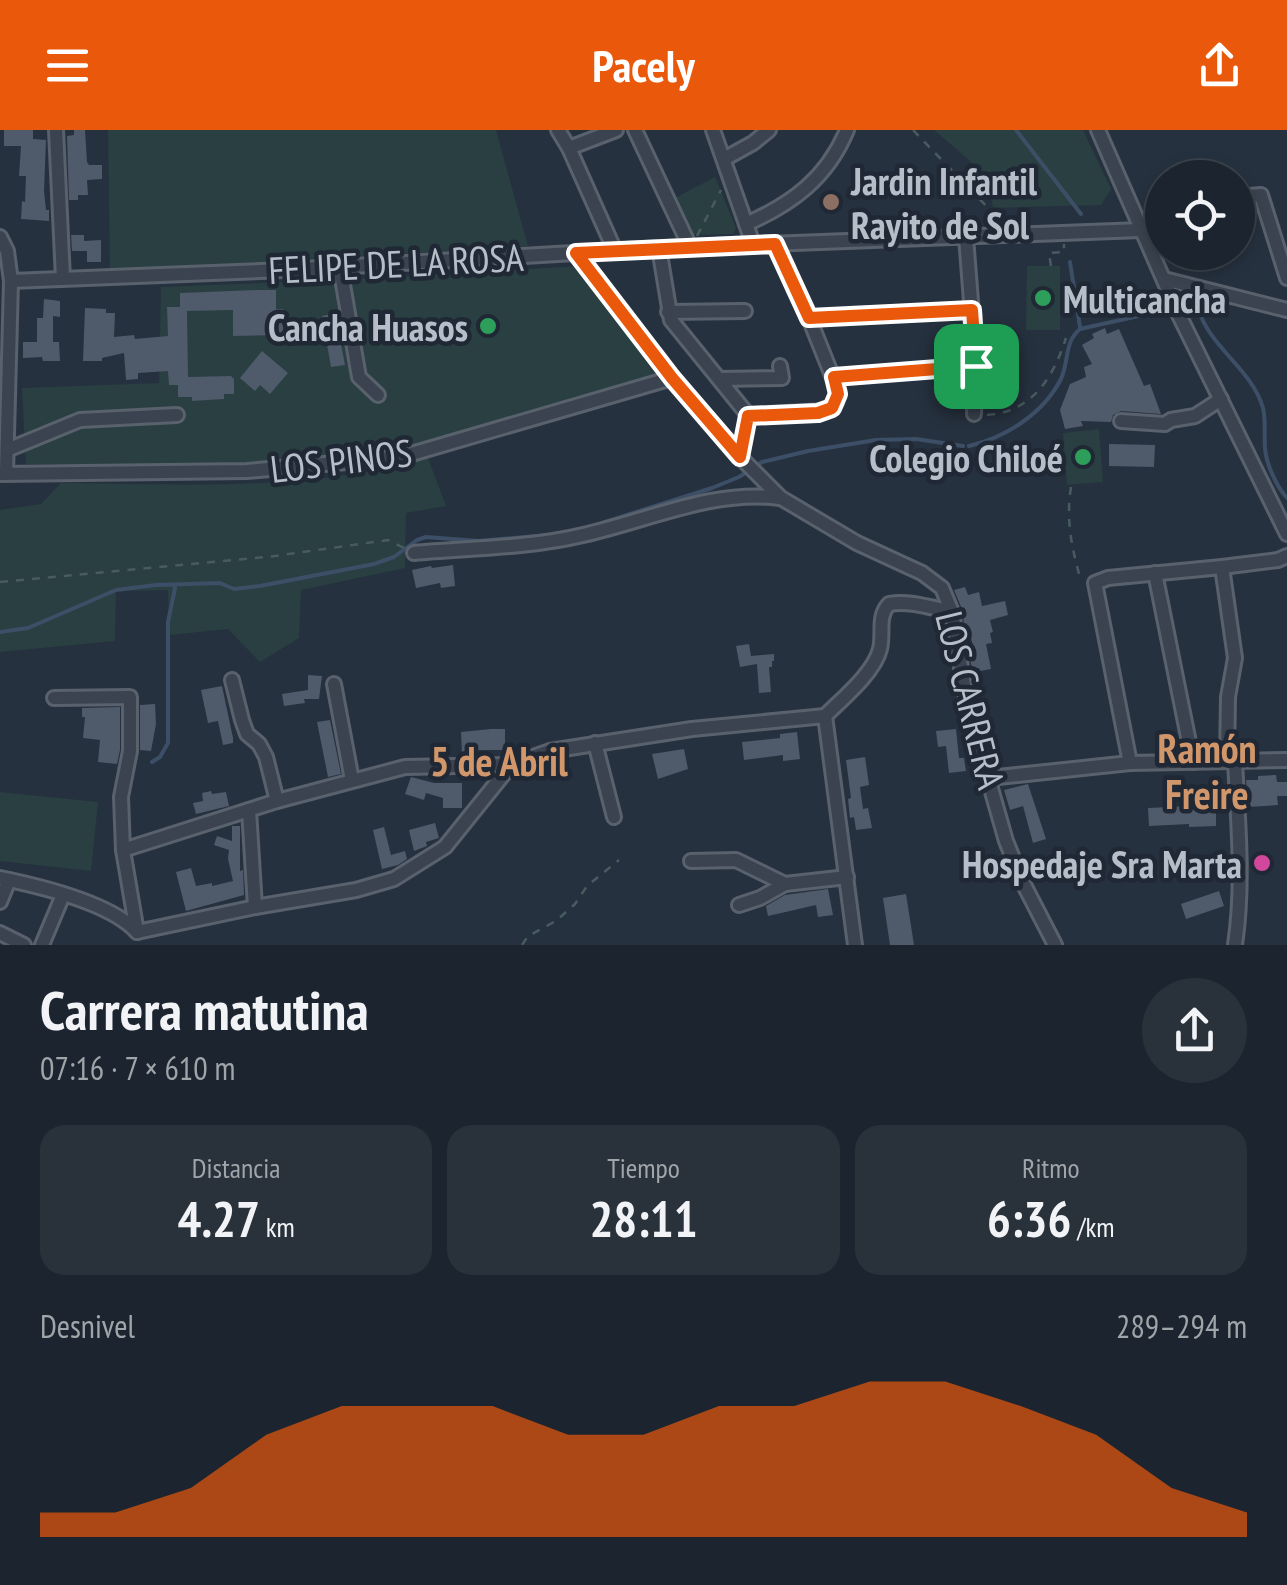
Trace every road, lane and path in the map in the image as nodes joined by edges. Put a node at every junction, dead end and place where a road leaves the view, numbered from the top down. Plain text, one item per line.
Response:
1 (56, 130) edge
2 (558, 130) edge
3 (616, 130) edge
4 (635, 130) edge
5 (713, 130) edge
6 (769, 130) edge
7 (848, 130) edge
8 (913, 130) edge
9 (1098, 130) edge
10 (569, 148) junction
11 (724, 159) junction
12 (729, 175) junction
13 (1255, 196) edge
14 (746, 224) junction
15 (1141, 230) junction
16 (1063, 232) junction
17 (1018, 234) junction
18 (0, 237) edge
19 (966, 237) junction
20 (694, 241) junction
21 (753, 244) junction
22 (775, 244) junction
23 (659, 248) junction
24 (615, 252) junction
25 (576, 253) junction
26 (1051, 266) dead end
27 (340, 267) junction
28 (1287, 278) edge
29 (63, 279) junction
30 (1164, 280) junction
31 (11, 281) junction
32 (745, 310) dead end
33 (972, 310) junction
34 (1287, 310) edge
35 (668, 312) junction
36 (809, 318) junction
37 (1066, 338) dead end
38 (780, 366) dead end
39 (976, 366) junction
40 (834, 377) junction
41 (672, 378) junction
42 (720, 379) junction
43 (378, 395) dead end
44 (1221, 400) junction
45 (974, 414) joint
46 (177, 415) dead end
47 (1121, 422) dead end
48 (7, 450) junction
49 (3, 474) edge
50 (1071, 487) dead end
51 (781, 498) junction
52 (1287, 534) edge
53 (407, 550) joint
54 (1287, 556) edge
55 (1222, 567) junction
56 (1155, 573) junction
57 (0, 582) edge
58 (1094, 583) junction
59 (952, 612) junction
60 (232, 680) dead end
61 (334, 684) dead end
62 (54, 698) dead end
63 (825, 716) junction
64 (595, 743) junction
65 (1287, 760) edge
66 (1231, 761) junction
67 (1193, 762) junction
68 (1130, 763) junction
69 (511, 765) junction
70 (988, 778) junction
71 (352, 780) junction
72 (277, 801) junction
73 (249, 810) junction
74 (614, 816) dead end
75 (123, 850) junction
76 (619, 860) dead end
77 (691, 861) dead end
78 (847, 877) junction
79 (4, 879) edge
80 (786, 884) junction
81 (63, 895) junction
82 (0, 902) edge
83 (738, 905) dead end
84 (256, 907) junction
85 (0, 933) edge
86 (134, 939) edge
87 (24, 945) edge
88 (42, 945) edge
89 (522, 945) edge
90 (856, 945) edge
91 (1055, 945) edge
92 (1235, 945) edge

1 - 29 street
2 - 10 street
3 - 10 street
4 - 20 street
5 - 11 street
6 - 11 street
7 - 14 street
8 - 17 path
9 - 15 street
10 - 24 street
11 - 12 street
12 - 14 street
12 - 20 path
13 - 28 street
14 - 21 street
15 - 16 street, FELIPE DE LA ROSA
15 - 30 street
16 - 17 street, FELIPE DE LA ROSA
16 - 26 path
17 - 19 street, FELIPE DE LA ROSA
18 - 31 street
19 - 22 street, FELIPE DE LA ROSA
19 - 33 street
20 - 21 street, FELIPE DE LA ROSA
20 - 23 street, FELIPE DE LA ROSA
21 - 22 street, FELIPE DE LA ROSA
22 - 36 street
23 - 24 street, FELIPE DE LA ROSA
23 - 35 street
24 - 25 street, FELIPE DE LA ROSA
25 - 27 street, FELIPE DE LA ROSA
25 - 41 street, LOS CARRERA
27 - 29 street, FELIPE DE LA ROSA
27 - 43 street
29 - 31 street, FELIPE DE LA ROSA
30 - 34 street
30 - 44 street
31 - 48 street
32 - 35 street
33 - 36 street
33 - 39 street
35 - 42 street
36 - 40 street
37 - 45 path
38 - 42 street
39 - 40 street
39 - 45 street
40 - 42 street
41 - 49 street, LOS PINOS
41 - 51 street, LOS CARRERA
44 - 47 street
44 - 52 street
46 - 48 street
48 - 49 street
50 - 58 path
51 - 53 street
51 - 59 street, LOS CARRERA
53 - 57 path
54 - 55 street
55 - 56 street
55 - 66 street
56 - 58 street
56 - 67 street
58 - 68 street
59 - 63 street
59 - 70 street, LOS CARRERA
60 - 72 street
61 - 71 street
62 - 75 street
63 - 64 street
63 - 78 street
64 - 69 street
64 - 74 street
65 - 66 street
66 - 67 street
66 - 92 street
67 - 68 street
68 - 70 street
69 - 71 street
69 - 84 street
70 - 91 street, LOS CARRERA
71 - 72 street
72 - 73 street
73 - 75 street
73 - 84 street
75 - 86 street
76 - 89 path
77 - 80 street
78 - 80 street
78 - 90 street
79 - 81 street
79 - 82 street
80 - 83 street
81 - 86 street
81 - 88 street
84 - 86 street
85 - 87 street

